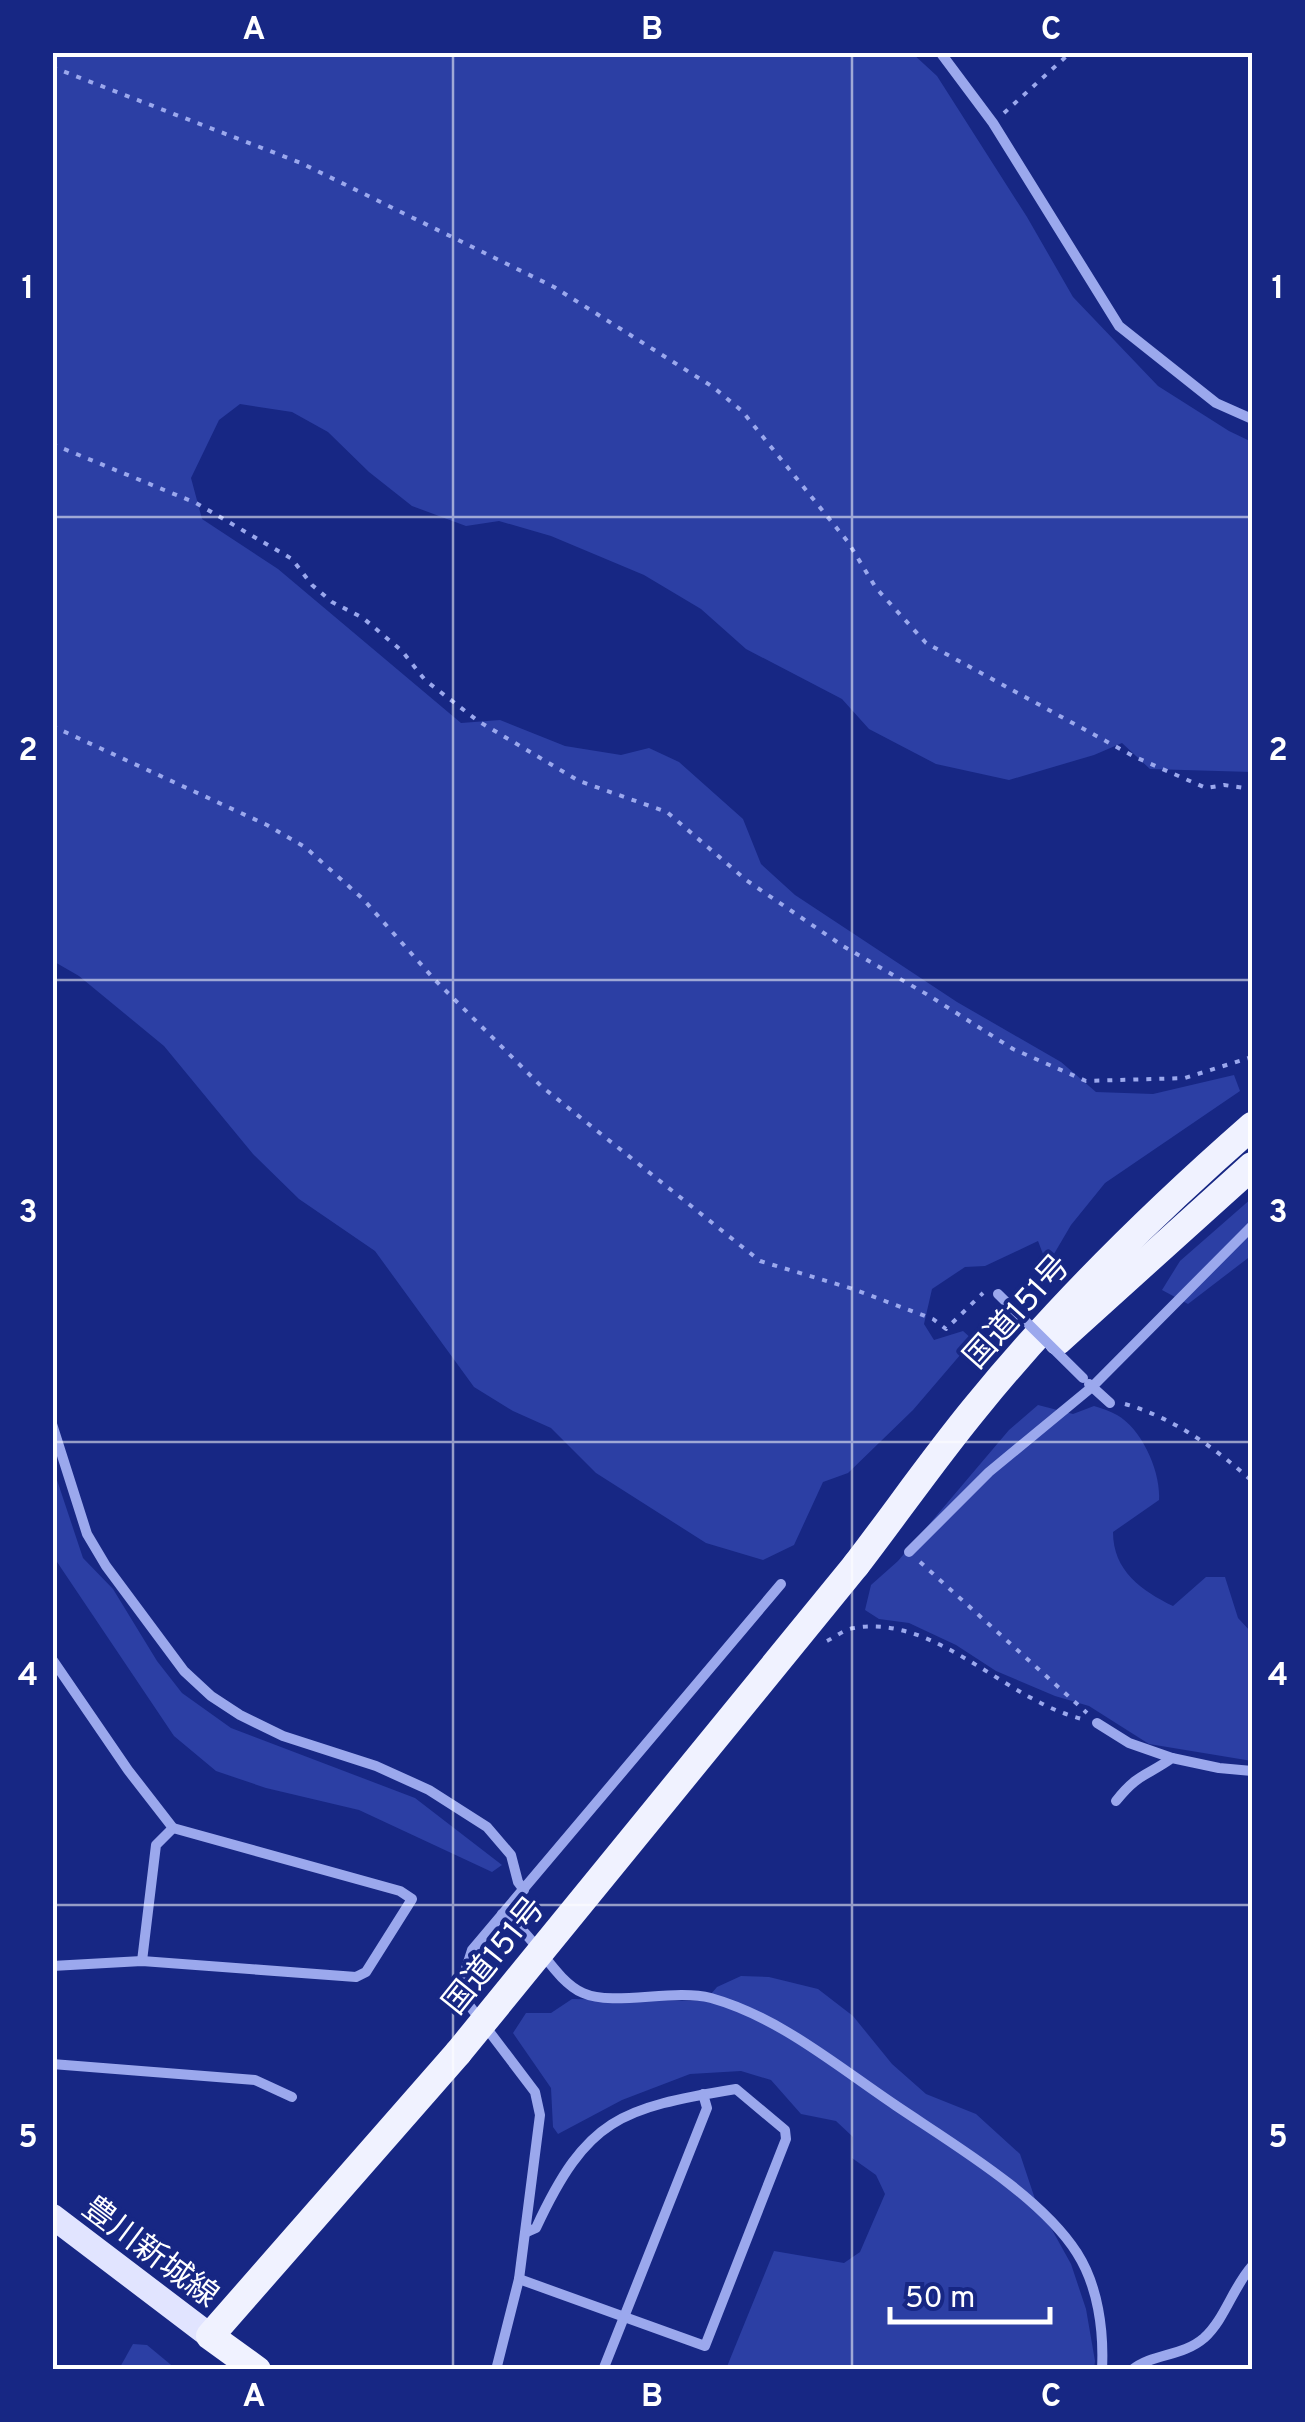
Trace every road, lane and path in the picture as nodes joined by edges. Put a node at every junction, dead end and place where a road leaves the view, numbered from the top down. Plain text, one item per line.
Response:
1 (940, 52) edge
2 (1071, 52) edge
3 (52, 67) edge
4 (993, 123) junction
5 (1252, 419) edge
6 (52, 444) edge
7 (52, 726) edge
8 (1252, 789) edge
9 (1252, 1058) edge
10 (1252, 1126) edge
11 (1252, 1166) edge
12 (1252, 1226) edge
13 (998, 1294) joint
14 (1088, 1383) junction
15 (1110, 1403) joint
16 (52, 1424) edge
17 (1252, 1481) edge
18 (909, 1552) joint
19 (856, 1565) junction
20 (781, 1584) dead end
21 (821, 1644) dead end
22 (52, 1660) edge
23 (1097, 1722) junction
24 (1172, 1758) junction
25 (1252, 1770) edge
26 (1116, 1801) dead end
27 (172, 1828) junction
28 (524, 1890) junction
29 (502, 1914) junction
30 (142, 1960) junction
31 (52, 1966) edge
32 (52, 2064) edge
33 (703, 2094) junction
34 (292, 2096) dead end
35 (52, 2216) edge
36 (527, 2232) junction
37 (1252, 2266) edge
38 (520, 2279) junction
39 (624, 2316) junction
40 (210, 2336) junction
41 (257, 2370) edge
42 (496, 2370) edge
43 (603, 2370) edge
44 (1102, 2370) edge
45 (1132, 2370) edge

1 - 4 street
2 - 4 path
3 - 8 path
4 - 5 street
6 - 9 path
7 - 13 path
10 - 19 highway, 国道151号
11 - 19 highway, 国道151号
12 - 14 street
13 - 14 street, bridge
14 - 15 street
14 - 18 street
15 - 17 path
16 - 28 street
18 - 23 path
19 - 40 highway, 国道151号, bridge
20 - 28 street
21 - 23 path
22 - 27 street
23 - 24 street
24 - 25 street
24 - 26 street
27 - 30 street
27 - 30 street
28 - 29 street
29 - 36 street
29 - 44 street
30 - 31 street
32 - 34 street
33 - 36 street
33 - 39 street
33 - 39 street
35 - 40 main road, 豊川新城線
36 - 38 street
37 - 45 street
38 - 39 street
38 - 42 street
39 - 43 street
40 - 41 highway

